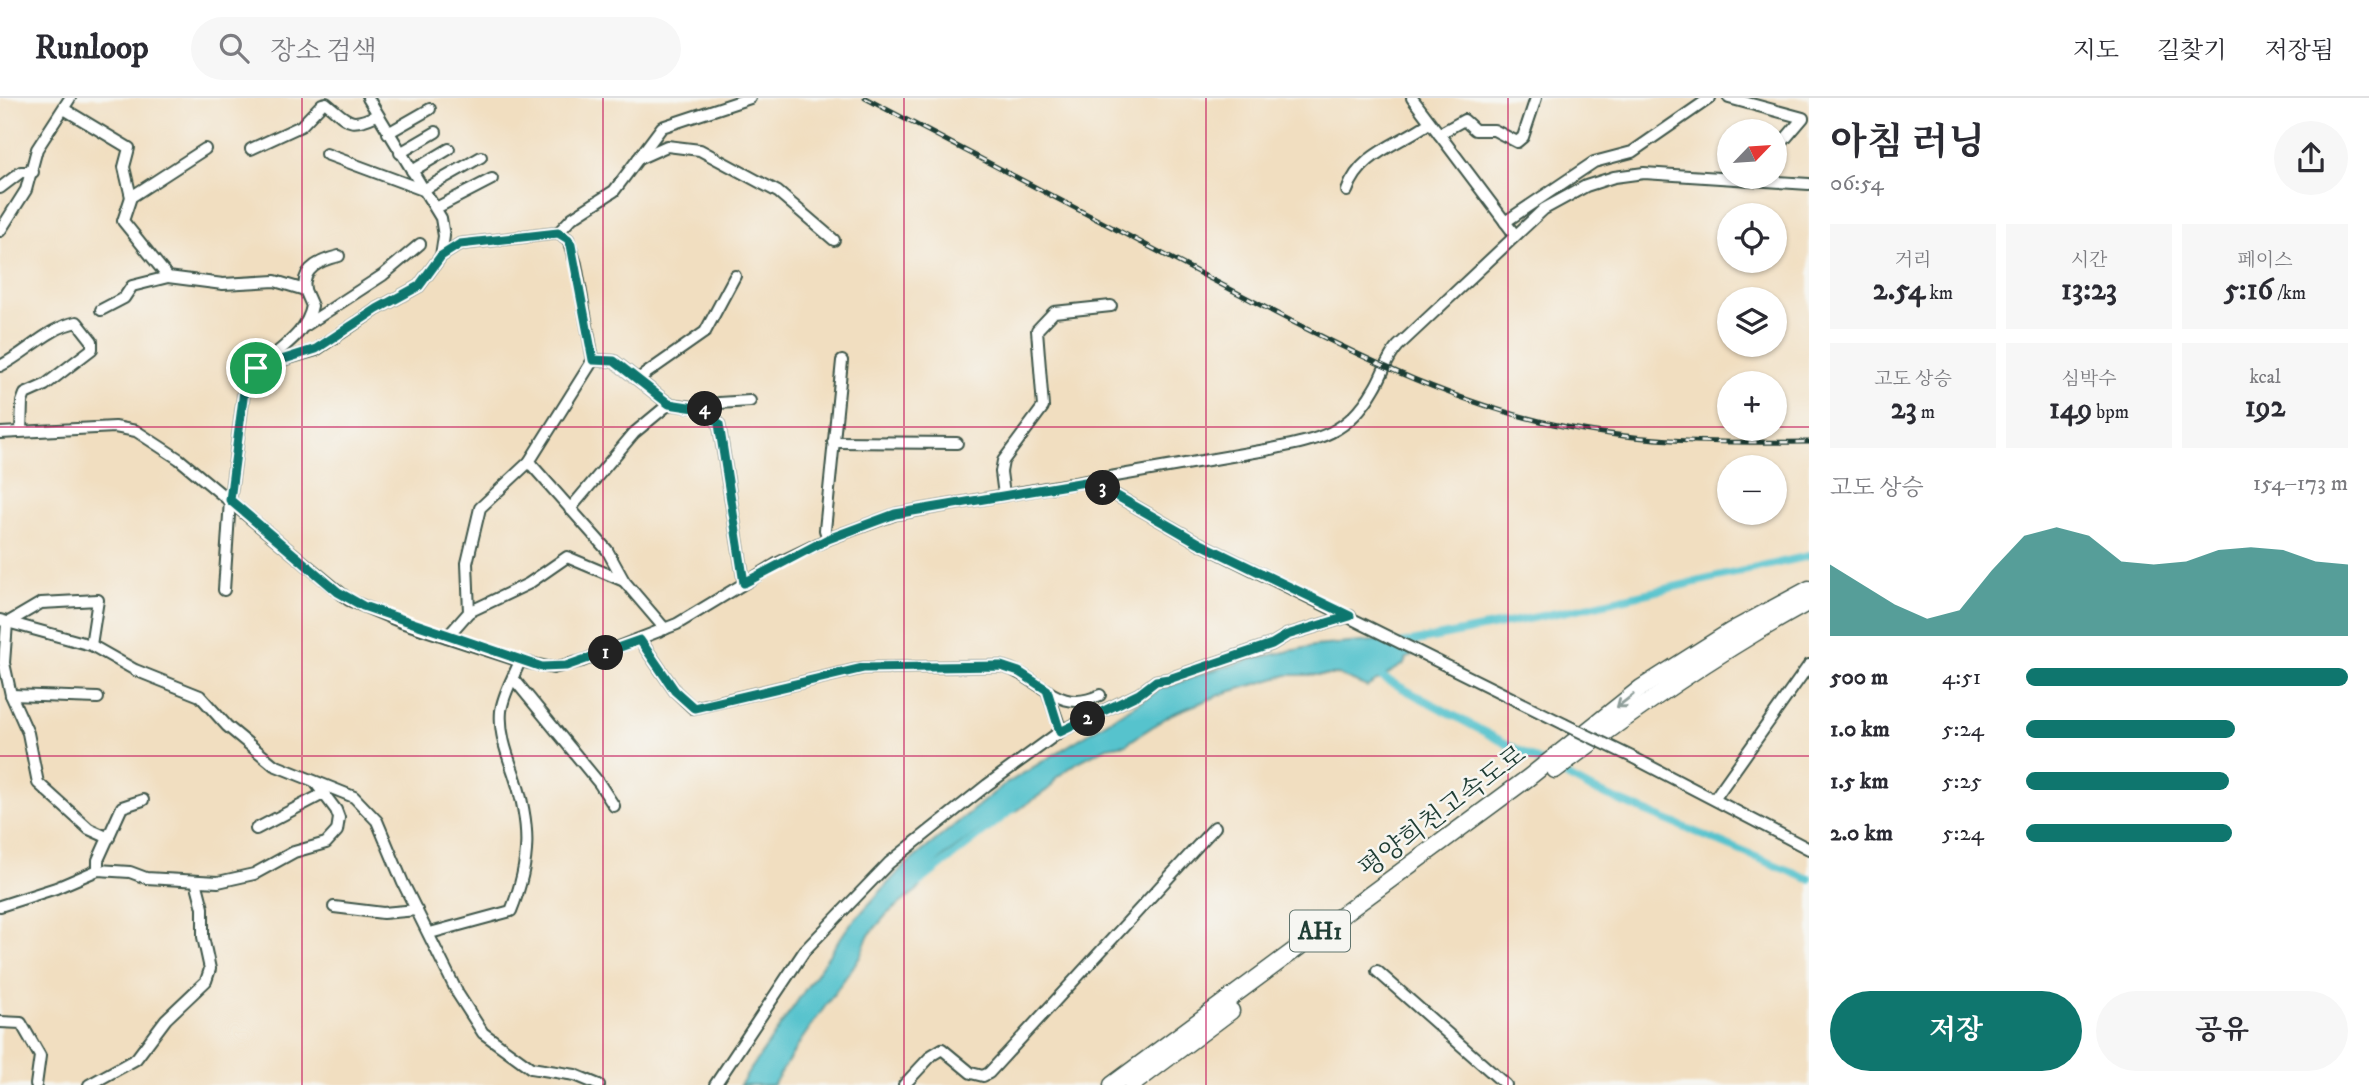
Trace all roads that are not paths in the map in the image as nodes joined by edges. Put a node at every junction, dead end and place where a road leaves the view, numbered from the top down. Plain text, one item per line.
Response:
1 (70, 98) edge
2 (368, 98) edge
3 (750, 98) edge
4 (1412, 98) edge
5 (1536, 98) edge
6 (1710, 98) edge
7 (1729, 98) edge
8 (64, 109) junction
9 (430, 109) dead end
10 (377, 115) junction
11 (1806, 116) edge
12 (1429, 124) junction
13 (436, 132) dead end
14 (388, 133) junction
15 (1439, 134) junction
16 (1787, 137) edge
17 (205, 149) dead end
18 (251, 149) dead end
19 (449, 149) dead end
20 (400, 153) junction
21 (326, 154) dead end
22 (481, 157) dead end
23 (636, 160) junction
24 (412, 171) junction
25 (33, 172) junction
26 (1717, 176) edge
27 (492, 179) dead end
28 (1787, 182) edge
29 (1809, 184) edge
30 (0, 188) edge
31 (424, 190) junction
32 (1347, 191) dead end
33 (131, 197) junction
34 (436, 208) junction
35 (1505, 222) junction
36 (0, 231) edge
37 (558, 233) junction
38 (1515, 235) junction
39 (834, 240) dead end
40 (420, 244) dead end
41 (339, 256) dead end
42 (441, 256) junction
43 (735, 276) dead end
44 (168, 277) junction
45 (305, 290) junction
46 (1111, 306) dead end
47 (101, 310) dead end
48 (305, 326) junction
49 (593, 360) junction
50 (842, 361) dead end
51 (0, 366) edge
52 (256, 368) junction
53 (638, 379) junction
54 (750, 401) dead end
55 (669, 404) junction
56 (708, 410) junction
57 (22, 431) junction
58 (0, 433) edge
59 (833, 442) junction
60 (957, 443) dead end
61 (529, 463) junction
62 (1091, 481) junction
63 (1004, 495) junction
64 (230, 500) junction
65 (570, 509) junction
66 (828, 539) junction
67 (624, 582) junction
68 (744, 583) junction
69 (1809, 589) edge
70 (225, 590) dead end
71 (1809, 603) edge
72 (469, 612) junction
73 (1350, 616) junction
74 (4, 622) edge
75 (665, 629) junction
76 (447, 637) junction
77 (640, 640) junction
78 (91, 645) junction
79 (520, 661) junction
80 (1809, 665) edge
81 (513, 678) junction
82 (1047, 690) junction
83 (11, 695) junction
84 (1100, 695) dead end
85 (98, 698) dead end
86 (1060, 732) junction
87 (1577, 746) junction
88 (1533, 780) junction
89 (315, 782) junction
90 (323, 794) junction
91 (1715, 798) junction
92 (142, 800) dead end
93 (614, 806) dead end
94 (1215, 827) dead end
95 (256, 829) dead end
96 (109, 838) junction
97 (1809, 849) edge
98 (98, 870) junction
99 (196, 881) junction
100 (0, 906) edge
101 (334, 907) dead end
102 (417, 910) junction
103 (430, 933) junction
104 (1377, 971) dead end
105 (0, 1022) edge
106 (36, 1085) edge
107 (89, 1085) edge
108 (599, 1085) edge
109 (715, 1085) edge
110 (904, 1085) edge
111 (1112, 1085) edge
112 (1132, 1085) edge
113 (1506, 1085) edge

1 - 8 street
2 - 10 street
3 - 23 street
4 - 12 street
5 - 15 street
6 - 35 street
7 - 11 street
8 - 25 street
8 - 33 street
9 - 14 street
10 - 14 street
10 - 18 street
11 - 16 street
12 - 15 street
12 - 32 street
13 - 20 street
14 - 20 street
15 - 35 street
17 - 33 street
19 - 24 street
20 - 24 street
21 - 31 street
22 - 31 street
23 - 37 street
23 - 39 street
24 - 31 street
25 - 30 street
25 - 36 street
26 - 38 street
27 - 34 street
28 - 29 street
31 - 34 street
33 - 44 street
34 - 42 street
35 - 38 street
37 - 42 street
37 - 49 street
38 - 62 street
40 - 48 street
41 - 45 street
42 - 52 street
43 - 53 street
44 - 45 street
44 - 47 street
45 - 48 street
46 - 63 street
48 - 52 street
49 - 53 street
49 - 61 street
50 - 59 street
51 - 57 street
52 - 64 street
53 - 55 street
54 - 56 street
55 - 56 street
55 - 65 street
56 - 68 street
57 - 58 street
57 - 64 street
59 - 60 street
59 - 66 street
61 - 65 street
61 - 72 street
62 - 63 street
62 - 73 street
63 - 66 street
64 - 70 street
64 - 76 street
65 - 67 street
66 - 68 street
67 - 72 street
67 - 75 street
68 - 75 street
69 -> 87 highway, 평양희천고속도로 / AH1
71 - 87 highway, 평양희천고속도로 / AH1
72 - 76 street
73 - 86 street
73 - 91 street, bridge
74 - 78 street
74 - 78 street
74 - 83 street
75 - 77 street
76 - 79 street
77 - 79 street
77 - 82 street
78 - 89 street
79 - 81 street
80 - 91 street
81 - 93 street
81 - 103 street
82 - 84 street
82 - 86 street
83 - 85 street
83 - 96 street
86 - 109 street
87 - 88 highway, 평양희천고속도로 / AH1
88 - 111 highway, 평양희천고속도로 / AH1
88 - 112 highway, 평양희천고속도로 / AH1
89 - 90 street
89 - 102 street
90 - 95 street
90 - 99 street
91 - 97 street
92 - 96 street
94 - 110 street
96 - 98 street
98 - 99 street
98 - 100 street
99 - 107 street
101 - 102 street
102 - 103 street
103 - 108 street
104 - 113 street
105 - 106 street

